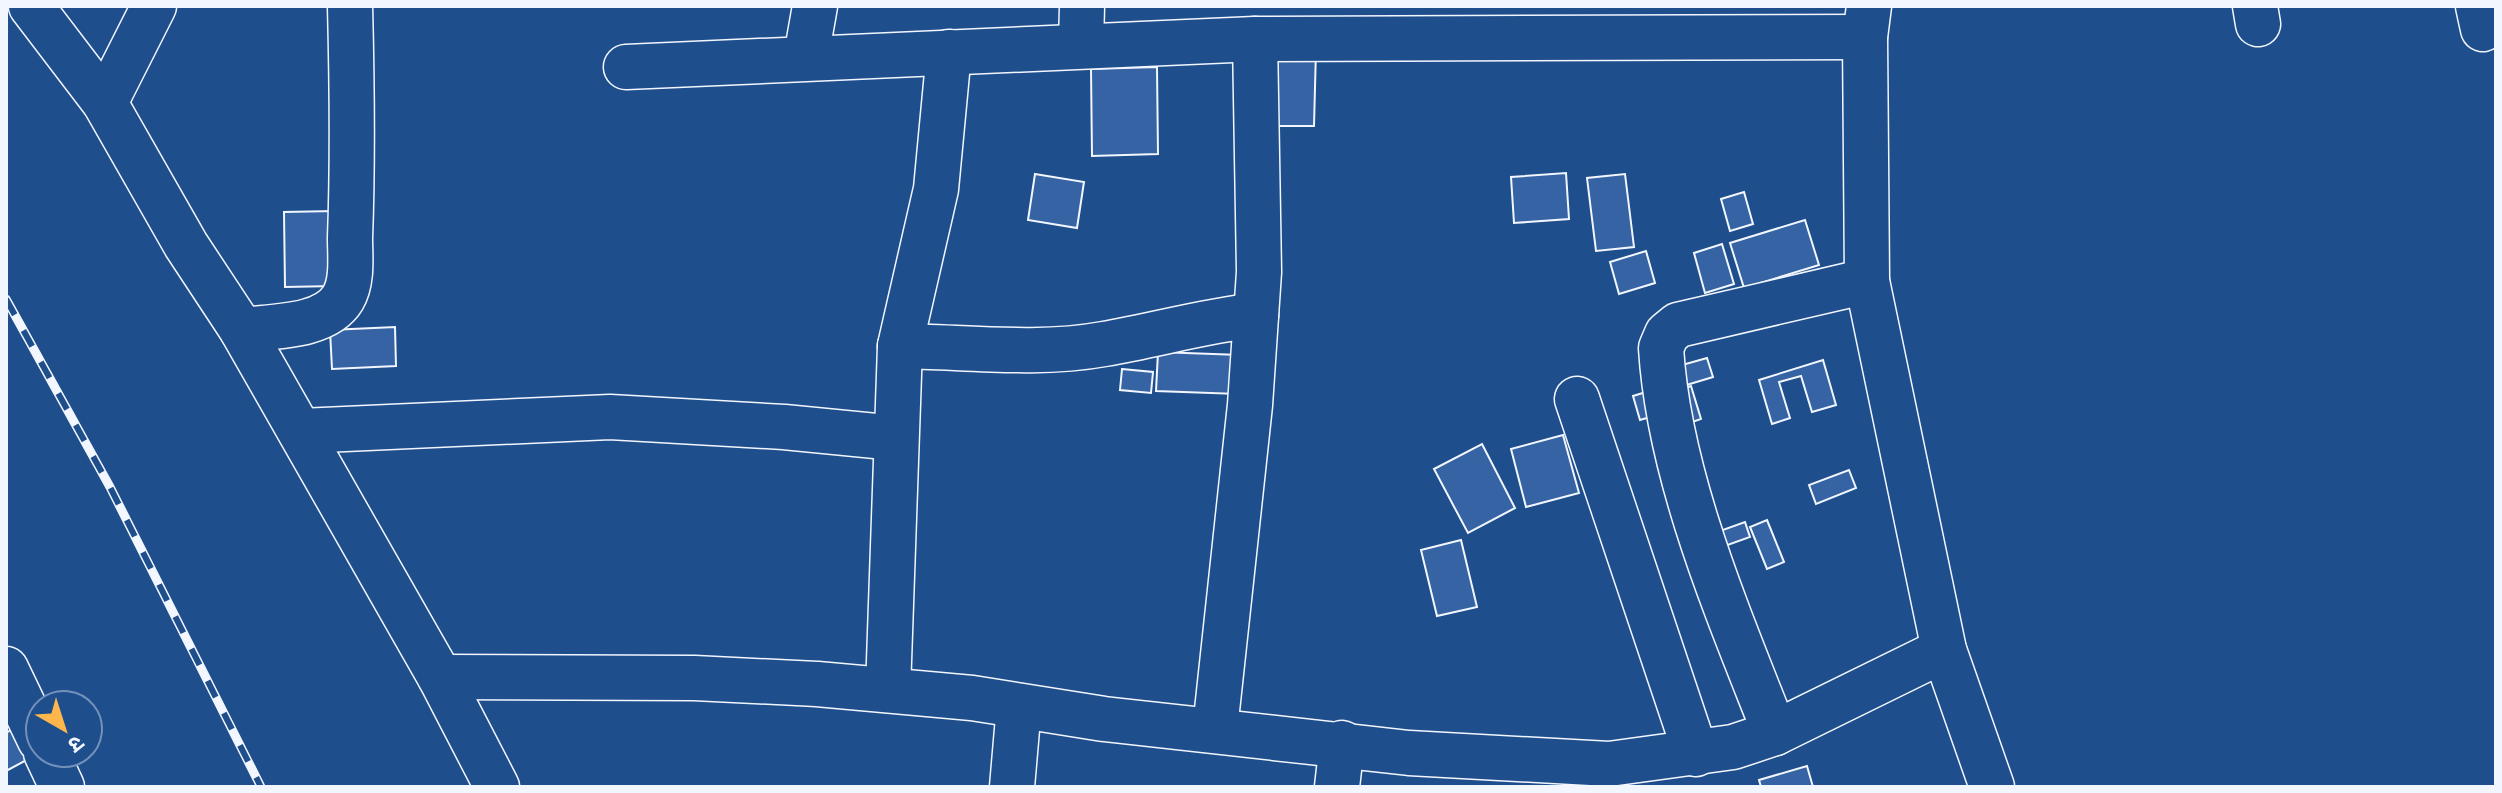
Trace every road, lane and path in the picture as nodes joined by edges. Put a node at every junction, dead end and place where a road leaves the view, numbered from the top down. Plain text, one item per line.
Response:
1 (31, 6) edge
2 (154, 6) edge
3 (350, 6) edge
4 (815, 6) edge
5 (1867, 21) edge
6 (1081, 26) edge
7 (1255, 39) junction
8 (949, 52) junction
9 (806, 57) junction
10 (626, 67) dead end
11 (105, 103) junction
12 (1867, 281) junction
13 (1256, 315) junction
14 (242, 330) junction
15 (900, 346) junction
16 (1577, 399) dead end
17 (301, 431) junction
18 (896, 438) junction
19 (1944, 650) junction
20 (6, 669) edge
21 (440, 677) junction
22 (888, 690) junction
23 (1019, 706) junction
24 (24, 707) edge
25 (1215, 729) junction
26 (1775, 733) junction
27 (1342, 743) junction
28 (1696, 754) junction
29 (1607, 775) edge
30 (497, 787) edge
31 (1012, 787) edge
32 (1337, 787) edge
33 (1992, 787) edge

1 - 11 street
2 - 11 street
3 - 14 street
4 - 9 street
5 - 7 street
5 - 12 street
6 - 7 street
6 - 8 street
7 - 13 street
8 - 9 street
8 - 15 street
9 - 10 street
11 - 14 street
12 - 19 street
12 - 26 street
13 - 15 street
13 - 25 street
14 - 17 street
15 - 18 street
16 - 28 street
17 - 18 street
17 - 21 street
18 - 22 street
19 - 26 street
19 - 33 street
20 - 24 street
21 - 22 street
21 - 30 street
22 - 23 street
23 - 25 street
23 - 31 street
25 - 27 street
26 - 28 street
27 - 29 street
27 - 32 street
28 - 29 street

